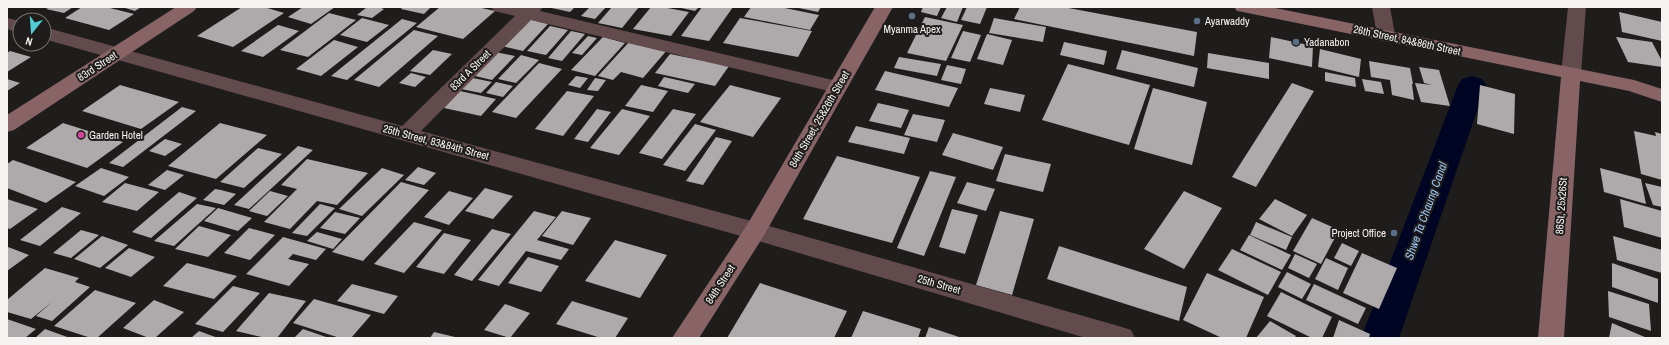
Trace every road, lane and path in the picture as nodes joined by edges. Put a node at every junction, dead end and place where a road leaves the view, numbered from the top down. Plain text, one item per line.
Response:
1 (188, 7) edge
2 (500, 7) edge
3 (884, 7) edge
4 (1243, 7) edge
5 (1381, 7) edge
6 (1577, 7) edge
7 (530, 10) edge
8 (52, 35) edge
9 (1386, 35) junction
10 (117, 52) junction
11 (1571, 74) junction
12 (1662, 84) edge
13 (1634, 86) junction
14 (837, 87) junction
15 (1662, 96) edge
16 (7, 125) edge
17 (406, 134) junction
18 (755, 231) junction
19 (685, 338) edge
20 (1122, 338) edge
21 (1551, 338) edge

1 - 10 street, 83rd Street
2 - 7 street
3 - 14 street, 84th Street, 25&26th Street
4 - 9 street, 26th Street, 84&86th Street
5 - 9 street
6 - 11 street
7 - 14 street
7 - 17 street, 83rd A Street
8 - 10 street
9 - 11 street, 26th Street, 84&86th Street
10 - 16 street, 83rd Street
10 - 17 street, 25th Street, 83&84th Street
11 - 13 street, 26th Street, 84&86th Street
11 - 21 street, 86St, 25x26St
12 - 13 street
13 - 15 street
14 - 18 street, 84th Street, 25&26th Street
17 - 18 street, 25th Street, 83&84th Street
18 - 19 street, 84th Street
18 - 20 street, 25th Street

